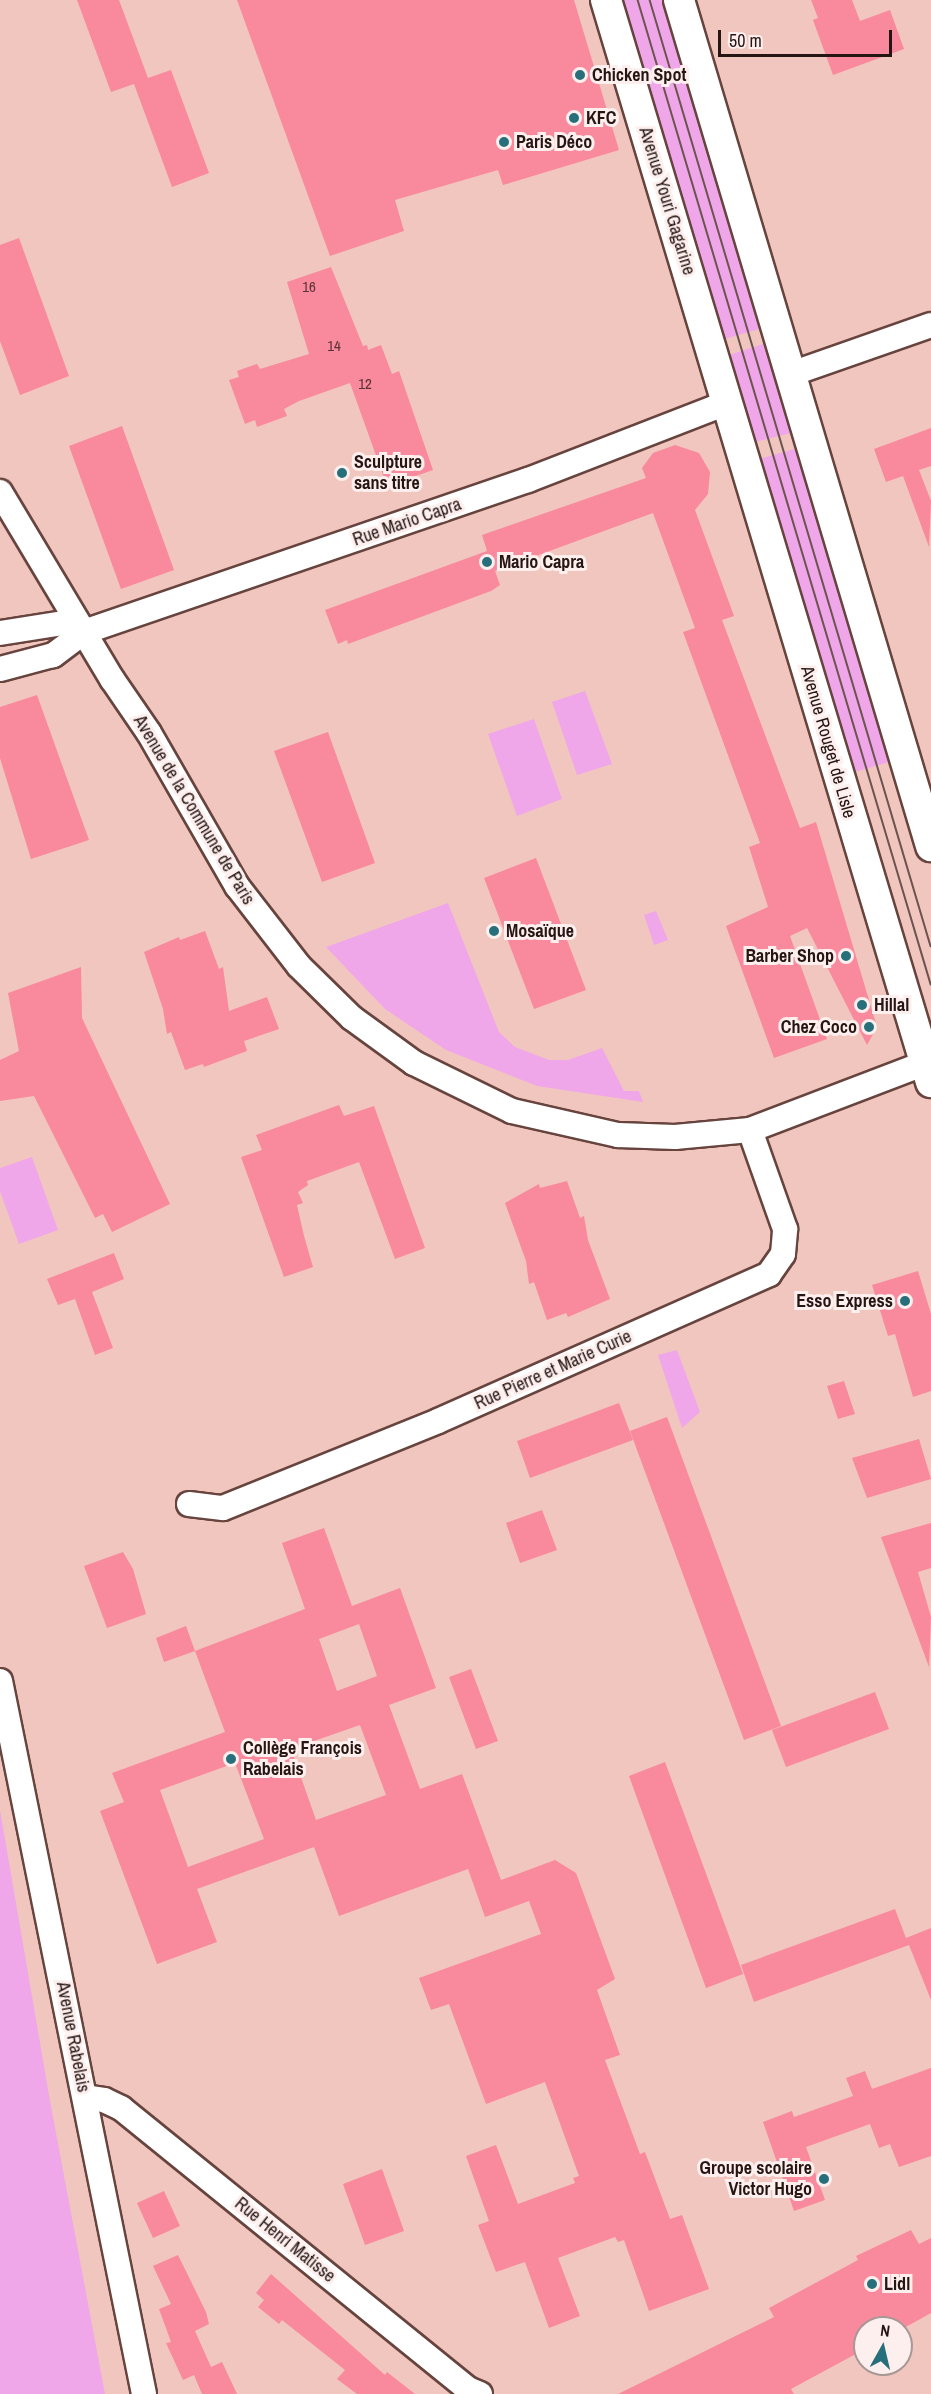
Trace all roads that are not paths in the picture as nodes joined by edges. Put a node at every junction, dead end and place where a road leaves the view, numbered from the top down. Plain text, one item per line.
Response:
1 (606, 0) edge
2 (679, 0) edge
3 (931, 325) edge
4 (791, 374) junction
5 (727, 403) junction
6 (0, 492) edge
7 (84, 632) junction
8 (0, 633) edge
9 (0, 669) edge
10 (931, 846) edge
11 (929, 1069) edge
12 (750, 1130) junction
13 (189, 1504) dead end
14 (0, 1681) edge
15 (85, 2097) junction
16 (144, 2394) edge
17 (480, 2394) edge

1 - 5 main road, Avenue Youri Gagarine
2 - 4 main road
3 - 4 street
4 - 10 main road
5 - 7 street, Rue Mario Capra
5 - 11 main road, Avenue Rouget de Lisle
6 - 7 street, Avenue de la Commune de Paris
7 - 8 street, Rue Mario Capra
7 - 9 street, Rue Mario Capra
7 - 12 street, Avenue de la Commune de Paris
11 - 12 street, Avenue de la Commune de Paris
12 - 13 street, Rue Pierre et Marie Curie
14 - 15 street, Avenue Rabelais
15 - 16 street, Avenue Rabelais
15 - 17 street, Rue Henri Matisse

